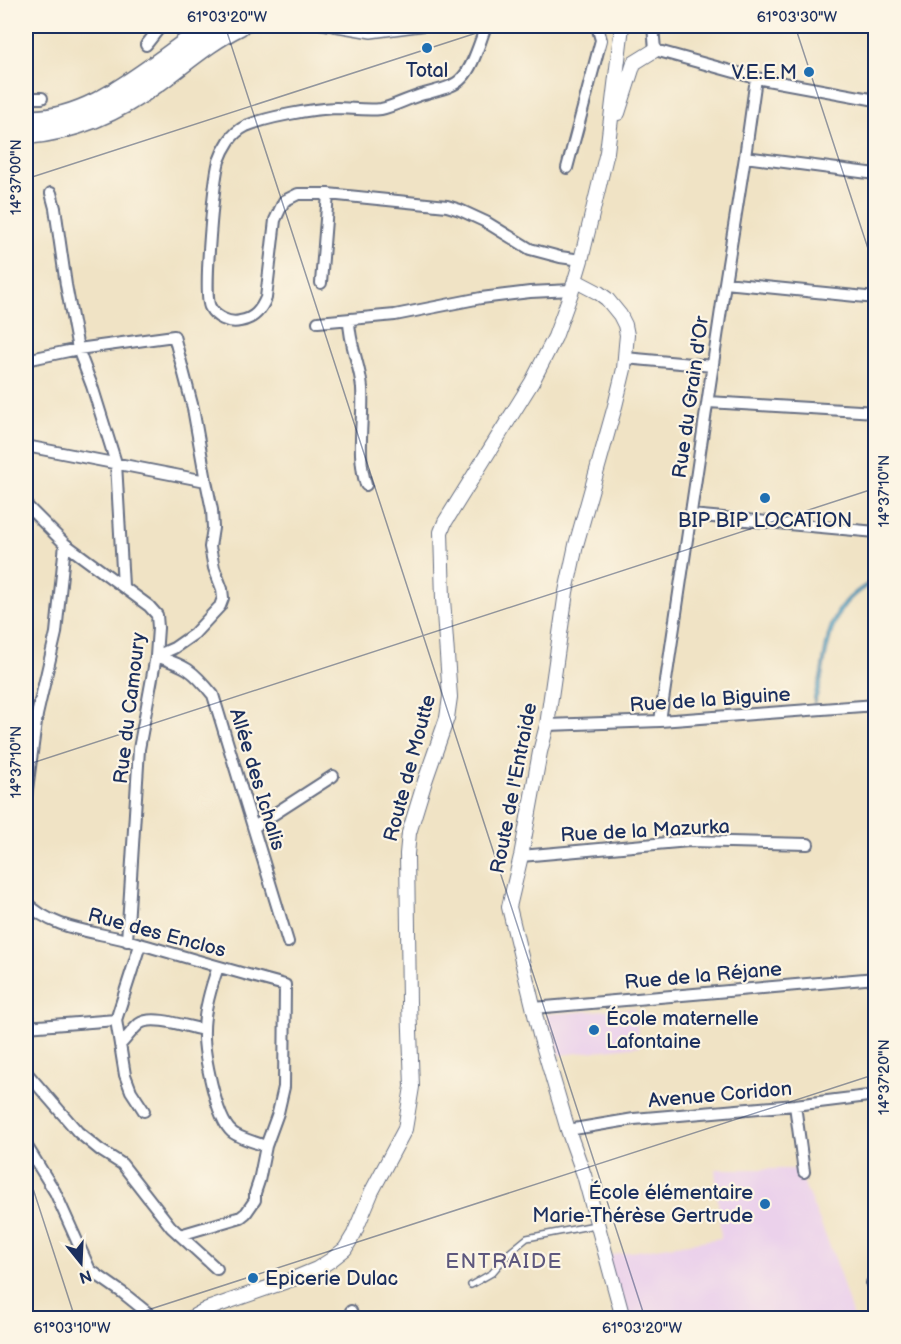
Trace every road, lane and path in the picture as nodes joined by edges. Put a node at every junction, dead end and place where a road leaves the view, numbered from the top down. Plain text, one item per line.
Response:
1 (161, 26) edge
2 (208, 26) edge
3 (259, 26) edge
4 (319, 26) edge
5 (489, 26) edge
6 (597, 26) edge
7 (235, 28) edge
8 (424, 28) dead end
9 (624, 28) edge
10 (655, 28) edge
11 (146, 45) dead end
12 (655, 50) junction
13 (756, 78) junction
14 (26, 98) edge
15 (42, 99) dead end
16 (876, 100) edge
17 (26, 119) edge
18 (26, 135) edge
19 (607, 152) junction
20 (746, 158) junction
21 (567, 168) dead end
22 (876, 174) edge
23 (51, 194) dead end
24 (328, 194) junction
25 (581, 260) junction
26 (321, 283) dead end
27 (725, 283) junction
28 (574, 285) junction
29 (876, 298) edge
30 (349, 320) junction
31 (318, 322) dead end
32 (78, 349) junction
33 (625, 358) junction
34 (26, 360) edge
35 (713, 366) junction
36 (708, 402) junction
37 (876, 412) edge
38 (26, 446) edge
39 (116, 463) junction
40 (206, 481) junction
41 (366, 485) dead end
42 (26, 505) edge
43 (691, 515) junction
44 (876, 532) edge
45 (64, 544) junction
46 (123, 586) junction
47 (156, 657) junction
48 (876, 705) edge
49 (660, 721) junction
50 (547, 725) junction
51 (333, 776) dead end
52 (26, 797) edge
53 (254, 827) junction
54 (808, 844) dead end
55 (520, 856) junction
56 (26, 902) edge
57 (127, 940) junction
58 (288, 942) dead end
59 (140, 945) junction
60 (218, 967) junction
61 (876, 978) edge
62 (26, 985) edge
63 (534, 1008) junction
64 (116, 1020) junction
65 (27, 1028) edge
66 (204, 1030) junction
67 (120, 1045) junction
68 (26, 1072) edge
69 (876, 1095) edge
70 (795, 1105) junction
71 (144, 1111) dead end
72 (568, 1130) junction
73 (26, 1145) edge
74 (266, 1146) junction
75 (804, 1172) dead end
76 (597, 1224) junction
77 (180, 1235) junction
78 (217, 1269) dead end
79 (471, 1285) dead end
80 (154, 1318) edge
81 (191, 1318) edge
82 (623, 1318) edge

1 - 11 street
2 - 17 highway
3 - 7 lane
4 - 8 lane
5 - 24 street
6 - 21 street
7 - 18 highway
9 - 19 main road
10 - 12 street
12 - 13 street
12 - 19 main road
13 - 16 street
13 - 20 street, Rue du Grain d'Or
14 - 15 street
19 - 25 main road, Route de Moutte
20 - 22 street
20 - 27 street, Rue du Grain d'Or
23 - 32 street
24 - 25 street
24 - 26 street
25 - 28 main road, Route de Moutte
27 - 29 street
27 - 35 street, Rue du Grain d'Or
28 - 30 street
28 - 33 main road, Route de l'Entraide
28 - 81 main road, Route de Moutte
30 - 31 street
30 - 41 street
32 - 34 street
32 - 39 street
32 - 40 street
33 - 35 street
33 - 50 main road, Route de l'Entraide
35 - 36 street, Rue du Grain d'Or
36 - 37 street
36 - 43 street, Rue du Grain d'Or
38 - 39 street
39 - 40 street
39 - 46 street
40 - 47 street
42 - 45 street, Rue du Camoury
43 - 44 street
43 - 49 street, Rue du Grain d'Or
45 - 46 street, Rue du Camoury
45 - 52 street
46 - 47 street, Rue du Camoury
47 - 53 street, Allée des Ichalis
47 - 57 street, Rue du Camoury
48 - 49 street, Rue de la Biguine
49 - 50 street, Rue de la Biguine
50 - 55 main road, Route de l'Entraide
51 - 53 street
53 - 58 street, Allée des Ichalis
54 - 55 street, Rue de la Mazurka
55 - 63 main road, Route de l'Entraide
56 - 57 street, Rue des Enclos
57 - 59 street, Rue des Enclos
59 - 60 street, Rue des Enclos
59 - 64 street
60 - 66 street
60 - 74 street, Rue des Enclos
61 - 63 street, Rue de la Réjane
62 - 65 street
63 - 72 main road, Route de l'Entraide
64 - 65 street
64 - 67 street
66 - 67 street
66 - 74 street
67 - 71 street
68 - 77 street
69 - 70 street, Avenue Coridon
70 - 72 street, Avenue Coridon
70 - 75 street
72 - 76 main road, Route de l'Entraide
73 - 80 street
74 - 77 street
76 - 79 lane
76 - 82 main road, Route de l'Entraide
77 - 78 street

